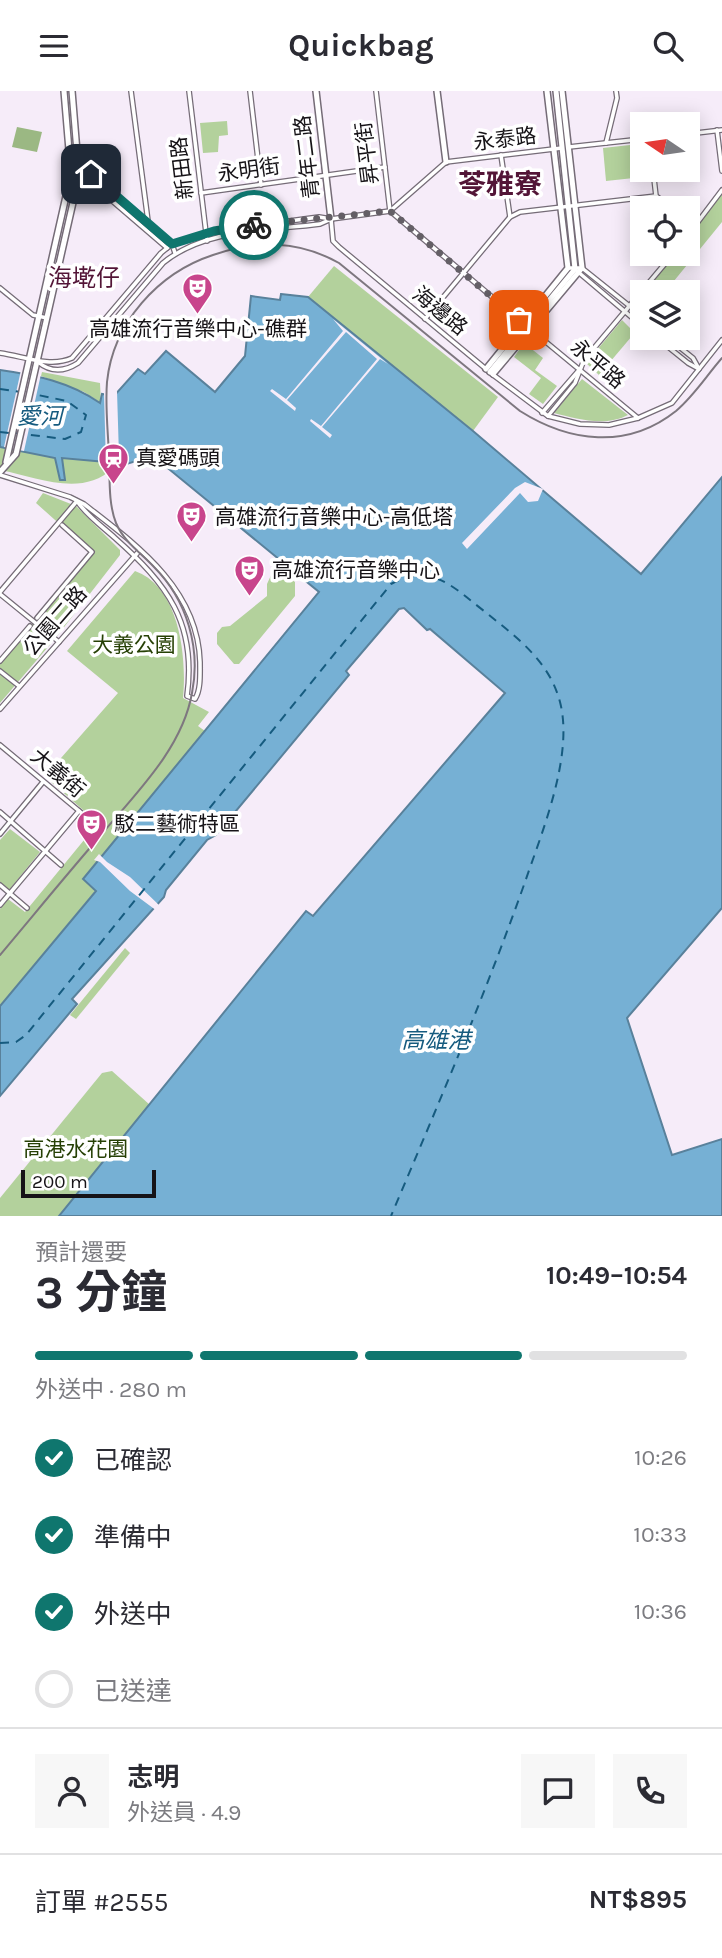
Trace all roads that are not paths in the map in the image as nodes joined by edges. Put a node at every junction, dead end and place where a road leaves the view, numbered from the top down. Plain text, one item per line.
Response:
1 (64, 91) edge
2 (72, 91) edge
3 (131, 91) edge
4 (189, 91) edge
5 (250, 91) edge
6 (316, 91) edge
7 (376, 91) edge
8 (437, 91) edge
9 (547, 91) edge
10 (556, 91) edge
11 (562, 91) edge
12 (616, 91) edge
13 (719, 130) edge
14 (700, 132) edge
15 (630, 140) edge
16 (606, 143) junction
17 (565, 148) junction
18 (554, 149) junction
19 (501, 155) junction
20 (446, 162) junction
21 (72, 166) junction
22 (80, 167) junction
23 (385, 167) junction
24 (722, 171) edge
25 (71, 174) junction
26 (79, 176) junction
27 (325, 176) junction
28 (654, 182) edge
29 (261, 185) junction
30 (722, 190) edge
31 (201, 193) junction
32 (656, 196) edge
33 (630, 199) edge
34 (573, 207) junction
35 (560, 208) junction
36 (390, 211) junction
37 (510, 217) junction
38 (331, 219) junction
39 (700, 219) edge
40 (148, 223) junction
41 (206, 233) junction
42 (207, 241) junction
43 (172, 244) junction
44 (167, 248) junction
45 (175, 253) junction
46 (663, 266) edge
47 (568, 268) junction
48 (578, 270) junction
49 (463, 272) junction
50 (0, 288) edge
51 (629, 306) junction
52 (625, 311) junction
53 (630, 315) edge
54 (40, 317) junction
55 (48, 319) junction
56 (425, 319) junction
57 (527, 326) junction
58 (722, 340) edge
59 (672, 350) edge
60 (683, 350) edge
61 (0, 353) edge
62 (30, 359) junction
63 (37, 361) junction
64 (580, 369) junction
65 (699, 369) junction
66 (490, 372) junction
67 (542, 413) junction
68 (548, 416) junction
69 (638, 418) junction
70 (13, 453) junction
71 (0, 474) edge
72 (77, 501) junction
73 (62, 525) dead end
74 (140, 550) junction
75 (134, 555) junction
76 (0, 593) edge
77 (37, 618) dead end
78 (30, 626) dead end
79 (59, 642) junction
80 (0, 661) edge
81 (0, 671) edge
82 (19, 686) junction
83 (0, 709) edge
84 (0, 745) edge
85 (43, 781) junction
86 (79, 811) junction
87 (0, 812) edge
88 (11, 821) junction
89 (96, 825) dead end
90 (0, 834) edge
91 (45, 851) junction
92 (61, 865) dead end
93 (0, 885) edge
94 (10, 893) junction
95 (0, 905) edge
96 (27, 908) dead end

1 - 21 street
2 - 22 street
3 - 40 street
4 - 31 street, 新田路
5 - 29 street
6 - 27 street, 青年二路
7 - 23 street, 昇平街
8 - 20 street
9 - 18 street
10 - 17 street
11 - 17 street
12 - 16 street
13 - 14 street
13 - 24 street
15 - 16 street, 永泰路
16 - 17 street, 永泰路
17 - 18 street, 永泰路
17 - 34 street
18 - 19 street, 永泰路
18 - 35 street
19 - 20 street, 永泰路
19 - 37 street
20 - 36 street, 永泰路
21 - 22 street
21 - 25 street
22 - 26 street
22 - 40 street
23 - 27 street, 永明街
23 - 36 street, 昇平街
25 - 26 street
25 - 54 street
26 - 44 street
26 - 55 street
27 - 29 street, 永明街
27 - 38 street, 青年二路
28 - 32 street
29 - 31 street, 永明街
30 - 39 street
31 - 41 street, 新田路
33 - 34 street
34 - 35 street
34 - 48 street
35 - 37 street
35 - 47 street
36 - 38 street
36 - 49 street, 永平路
37 - 49 street
38 - 41 street
38 - 42 street
38 - 56 street, 海邊路
40 - 43 street
41 - 42 street, 新田路
41 - 43 street
42 - 45 street
43 - 44 street
43 - 45 street
44 - 45 street
44 - 63 street
45 - 63 street
46 - 51 street
47 - 48 street
47 - 57 street
48 - 51 street
48 - 52 street
48 - 57 street
49 - 56 street
49 - 57 street, 永平路
50 - 54 street
51 - 52 street
52 - 53 street
52 - 64 street
54 - 55 street
54 - 62 street
55 - 63 street
56 - 66 street, 海邊路
57 - 64 street, 永平路
57 - 66 street
58 - 65 street, 海邊路
59 - 65 street
60 - 65 street
61 - 62 street
62 - 63 street
62 - 70 street
63 - 70 street
64 - 67 street
64 - 68 street
64 - 69 street, 永平路
65 - 69 street, 海邊路
66 - 67 street, 海邊路
67 - 68 street, 海邊路
68 - 69 street, 海邊路
70 - 71 street
71 - 72 street
72 - 74 street
72 - 75 street
72 - 76 street
73 - 77 street
74 - 75 street, 公園二路
74 - 75 street
75 - 79 street, 公園二路
76 - 79 street
78 - 80 street
79 - 82 street, 公園二路
81 - 82 street
82 - 83 street, 公園二路
84 - 85 street, 大義街
85 - 86 street, 大義街
85 - 88 street
86 - 89 street, 大義街
86 - 91 street
87 - 88 street
88 - 90 street
88 - 91 street
91 - 92 street
91 - 94 street
93 - 94 street
94 - 95 street
94 - 96 street

